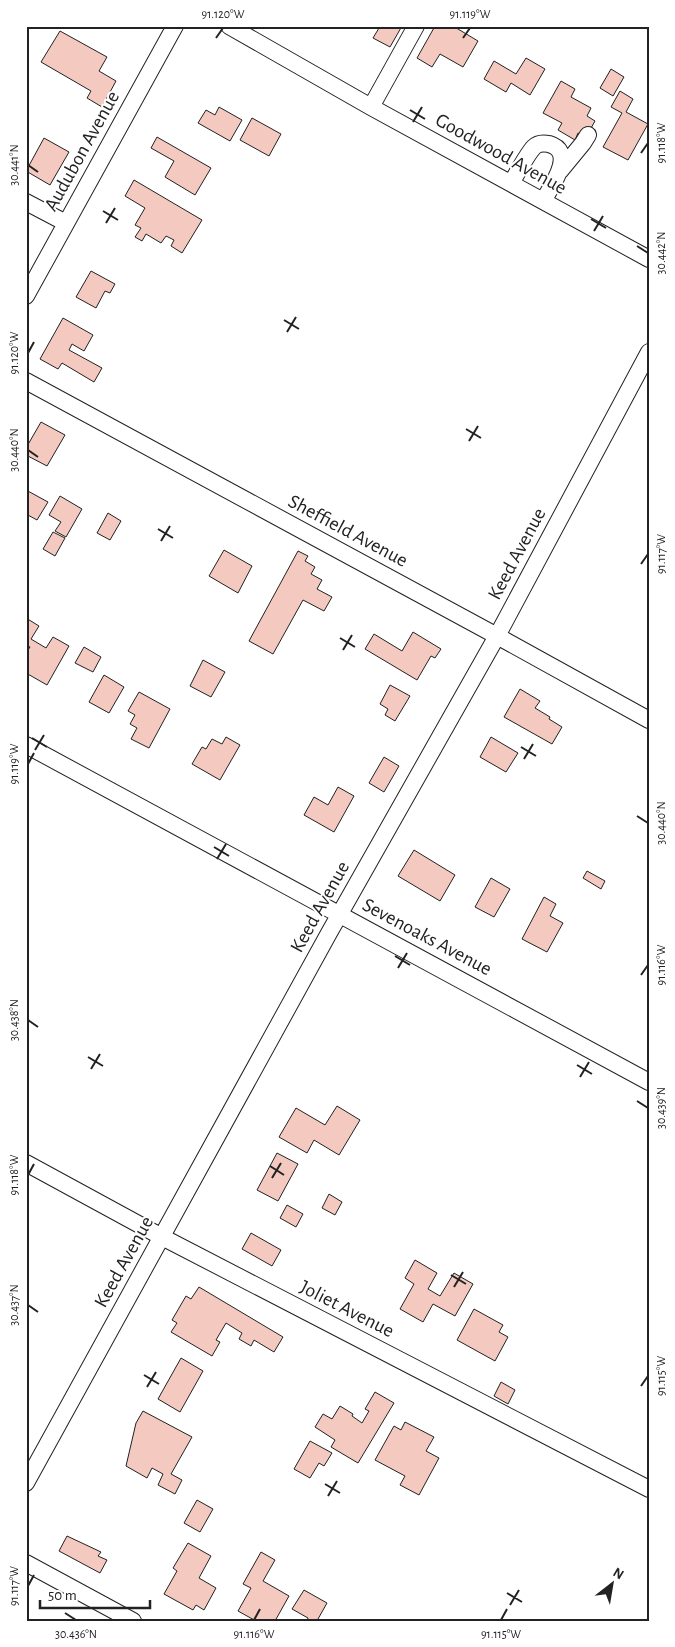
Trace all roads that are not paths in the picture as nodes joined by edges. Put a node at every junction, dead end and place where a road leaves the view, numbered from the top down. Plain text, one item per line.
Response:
1 (175, 26) edge
2 (230, 26) edge
3 (416, 26) edge
4 (371, 107) junction
5 (588, 135) dead end
6 (560, 171) junction
7 (511, 183) junction
8 (543, 201) junction
9 (26, 202) edge
10 (66, 223) junction
11 (649, 259) edge
12 (26, 296) edge
13 (649, 352) edge
14 (26, 381) edge
15 (497, 636) junction
16 (649, 720) edge
17 (26, 745) edge
18 (340, 914) junction
19 (649, 1082) edge
20 (26, 1163) edge
21 (162, 1237) junction
22 (26, 1483) edge
23 (649, 1489) edge
24 (26, 1563) edge
25 (133, 1621) edge

1 - 10 street, Audubon Avenue
2 - 4 street, Goodwood Avenue
3 - 4 street
4 - 7 street, Goodwood Avenue
5 - 6 street
6 - 7 street
6 - 8 street
7 - 8 street, Goodwood Avenue
8 - 11 street, Goodwood Avenue
9 - 10 street
10 - 12 street, Audubon Avenue
13 - 15 street, Keed Avenue
14 - 15 street, Sheffield Avenue
15 - 16 street, Sheffield Avenue
15 - 18 street, Keed Avenue
17 - 18 street, Sevenoaks Avenue
18 - 19 street, Sevenoaks Avenue
18 - 21 street, Keed Avenue
20 - 21 street, Joliet Avenue
21 - 22 street, Keed Avenue
21 - 23 street, Joliet Avenue
24 - 25 street

